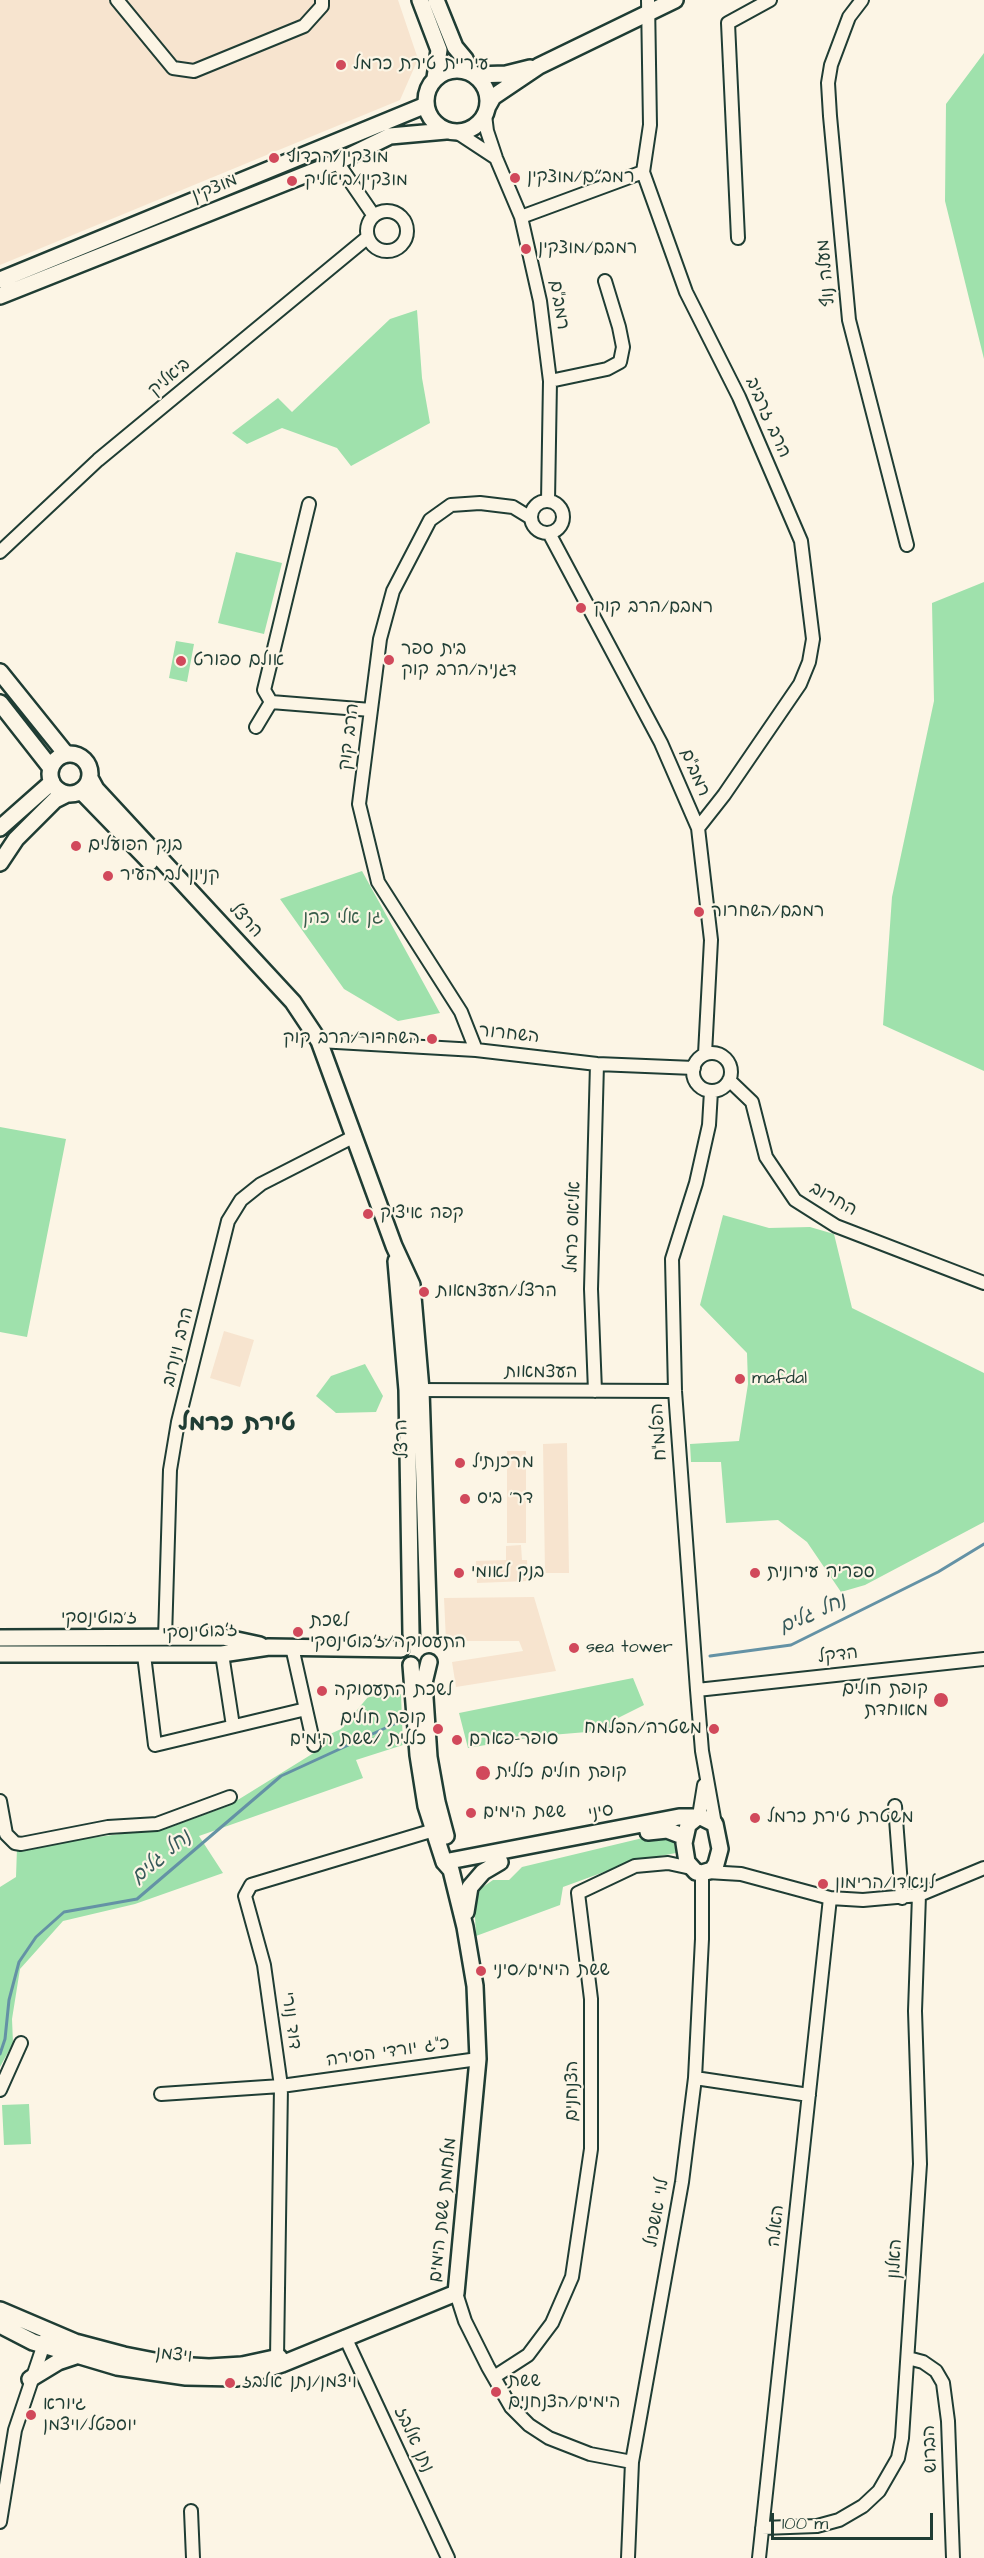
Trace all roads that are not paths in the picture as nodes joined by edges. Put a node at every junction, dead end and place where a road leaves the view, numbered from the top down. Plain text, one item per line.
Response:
1 (117, 0) edge
2 (322, 0) edge
3 (420, 0) edge
4 (436, 0) edge
5 (675, 0) edge
6 (770, 0) edge
7 (862, 0) edge
8 (649, 6) edge
9 (539, 66) junction
10 (473, 73) junction
11 (435, 78) junction
12 (426, 105) junction
13 (487, 111) junction
14 (452, 132) junction
15 (496, 158) junction
16 (337, 162) junction
17 (643, 172) junction
18 (374, 216) junction
19 (521, 217) junction
20 (368, 237) junction
21 (738, 238) dead end
22 (0, 280) edge
23 (605, 281) dead end
24 (0, 296) edge
25 (550, 381) junction
26 (548, 501) junction
27 (309, 504) dead end
28 (531, 518) junction
29 (549, 533) junction
30 (907, 545) dead end
31 (0, 552) edge
32 (0, 672) edge
33 (271, 702) junction
34 (0, 703) edge
35 (371, 710) junction
36 (256, 727) dead end
37 (66, 754) junction
38 (51, 775) junction
39 (90, 778) junction
40 (74, 792) junction
41 (0, 828) edge
42 (698, 828) junction
43 (0, 864) edge
44 (319, 1041) junction
45 (476, 1050) junction
46 (705, 1054) junction
47 (597, 1064) junction
48 (694, 1068) junction
49 (729, 1080) junction
50 (711, 1091) junction
51 (355, 1136) junction
52 (984, 1283) edge
53 (414, 1390) junction
54 (595, 1391) junction
55 (675, 1391) junction
56 (411, 1634) junction
57 (429, 1636) junction
58 (0, 1638) edge
59 (165, 1638) junction
60 (269, 1647) junction
61 (292, 1647) junction
62 (401, 1649) junction
63 (0, 1654) edge
64 (222, 1654) junction
65 (144, 1655) junction
66 (984, 1659) edge
67 (429, 1662) junction
68 (411, 1665) junction
69 (697, 1690) junction
70 (306, 1709) junction
71 (233, 1726) junction
72 (314, 1745) dead end
73 (705, 1775) junction
74 (230, 1797) dead end
75 (0, 1801) edge
76 (895, 1806) dead end
77 (697, 1817) junction
78 (715, 1824) junction
79 (434, 1830) junction
80 (685, 1837) junction
81 (719, 1857) junction
82 (500, 1862) junction
83 (450, 1864) junction
84 (984, 1868) edge
85 (700, 1871) junction
86 (741, 1874) junction
87 (919, 1895) junction
88 (830, 1898) junction
89 (902, 1898) junction
90 (465, 1927) junction
91 (21, 2043) dead end
92 (478, 2059) junction
93 (695, 2079) junction
94 (281, 2086) junction
95 (0, 2090) edge
96 (160, 2094) dead end
97 (809, 2095) junction
98 (456, 2293) junction
99 (0, 2310) edge
100 (0, 2325) edge
101 (345, 2337) junction
102 (46, 2339) junction
103 (76, 2356) junction
104 (277, 2358) junction
105 (908, 2358) junction
106 (494, 2377) junction
107 (30, 2379) junction
108 (632, 2462) junction
109 (191, 2511) dead end
110 (0, 2522) edge
111 (762, 2528) junction
112 (193, 2558) edge
113 (448, 2558) edge
114 (628, 2558) edge
115 (759, 2558) edge
116 (953, 2558) edge

1 - 2 street
3 - 11 street
4 - 10 street
5 - 8 street
6 - 21 street
7 - 30 street, מעלה נוף
8 - 9 street
8 - 17 street, הרב זרביב
9 - 10 street
9 - 13 street
10 - 11 street
10 - 13 street
11 - 12 street
12 - 14 street
12 - 22 street, מוצקין
13 - 14 street
13 - 15 street, רמב"ם
14 - 15 street
14 - 16 street, מוצקין
15 - 19 street, רמב"ם
16 - 18 street
16 - 24 street, מוצקין
17 - 19 street
17 - 42 street, הרב זרביב
18 - 20 street
18 - 20 street
19 - 25 street, רמב"ם
20 - 31 street, ביאליק
23 - 25 street
25 - 26 street, רמב"ם
26 - 28 street
26 - 29 street
27 - 33 street
28 - 29 street, רמב"ם
28 - 35 street, הרב קוק
29 - 42 street, רמב"ם
32 - 37 street
33 - 35 street
33 - 36 street
34 - 38 street
35 - 45 street, הרב קוק
37 - 38 street
37 - 39 street
38 - 40 street
38 - 41 street
39 - 40 street
39 - 44 street, הרצל
40 - 43 street
40 - 44 street, הרצל
42 - 46 street, רמב"ם
44 - 45 street, השחרור
44 - 51 street, הרצל
45 - 47 street, השחרור
46 - 48 street
46 - 49 street
47 - 48 street, השחרור
47 - 54 street, אליאס כרמל
48 - 50 street
49 - 50 street
49 - 52 street, החרוב
50 - 55 street, הפלמ"ח
51 - 53 street, הרצל
51 - 59 street, הרב וינרוב
53 - 54 street, העצמאות
53 - 56 street, הרצל
53 - 57 street, הרצל
54 - 55 street, העצמאות
55 - 69 street, הפלמ"ח
56 - 57 street
56 - 62 street
57 - 67 street
58 - 59 street, ז'בוטינסקי
59 - 60 street, ז'בוטינסקי
60 - 61 street, ז׳בוטינסקי
60 - 64 street, ז׳בוטינסקי
61 - 62 street, ז׳בוטינסקי
61 - 70 street
62 - 68 street
63 - 65 street, ז׳בוטינסקי
64 - 65 street, ז׳בוטינסקי
64 - 71 street
65 - 71 street
66 - 69 street, הדקל
67 - 68 street
67 - 83 street, מלחמת ששת הימים
68 - 79 street, מלחמת ששת הימים
69 - 73 street, הפלמ"ח
70 - 71 street
70 - 72 street
73 - 77 street, הפלמ"ח
73 - 78 street, הפלמ"ח
74 - 75 street
76 - 89 street
77 - 78 street
77 - 80 street
77 - 83 street, סיני
78 - 81 street
79 - 83 street, מלחמת ששת הימים
79 - 94 street, דוד נורי
80 - 82 street, סיני
80 - 85 street
81 - 85 street
81 - 86 street
82 - 83 street, סיני
82 - 90 street
83 - 90 street, מלחמת ששת הימים
84 - 87 street
85 - 86 street
85 - 93 street, לוי אשכול
85 - 106 street, הצנחנים
86 - 88 street
87 - 89 street
87 - 105 street, האלון
88 - 89 street
88 - 97 street, האלה
90 - 92 street, מלחמת ששת הימים
91 - 95 street
92 - 94 street, כ"ג יורדי הסירה
92 - 98 street, מלחמת ששת הימים
93 - 97 street
93 - 108 street, לוי אשכול
94 - 96 street, כ"ג יורדי הסירה
94 - 104 street, דוד נורי
97 - 111 street, האלה
98 - 101 street, ויצמן
98 - 106 street, מלחמת ששת הימים
99 - 102 street, ויצמן
100 - 102 street, ויצמן
101 - 103 street, ויצמן
101 - 104 street, ויצמן
101 - 113 street, נתן אלבז
102 - 103 street, ויצמן
102 - 104 street, ויצמן
102 - 107 street
103 - 107 street
105 - 111 street, האלון
105 - 116 street, הברוש
106 - 108 street, מלחמת ששת הימים
107 - 110 street
108 - 114 street, לוי אשכול
109 - 112 street
111 - 115 street, האלה

